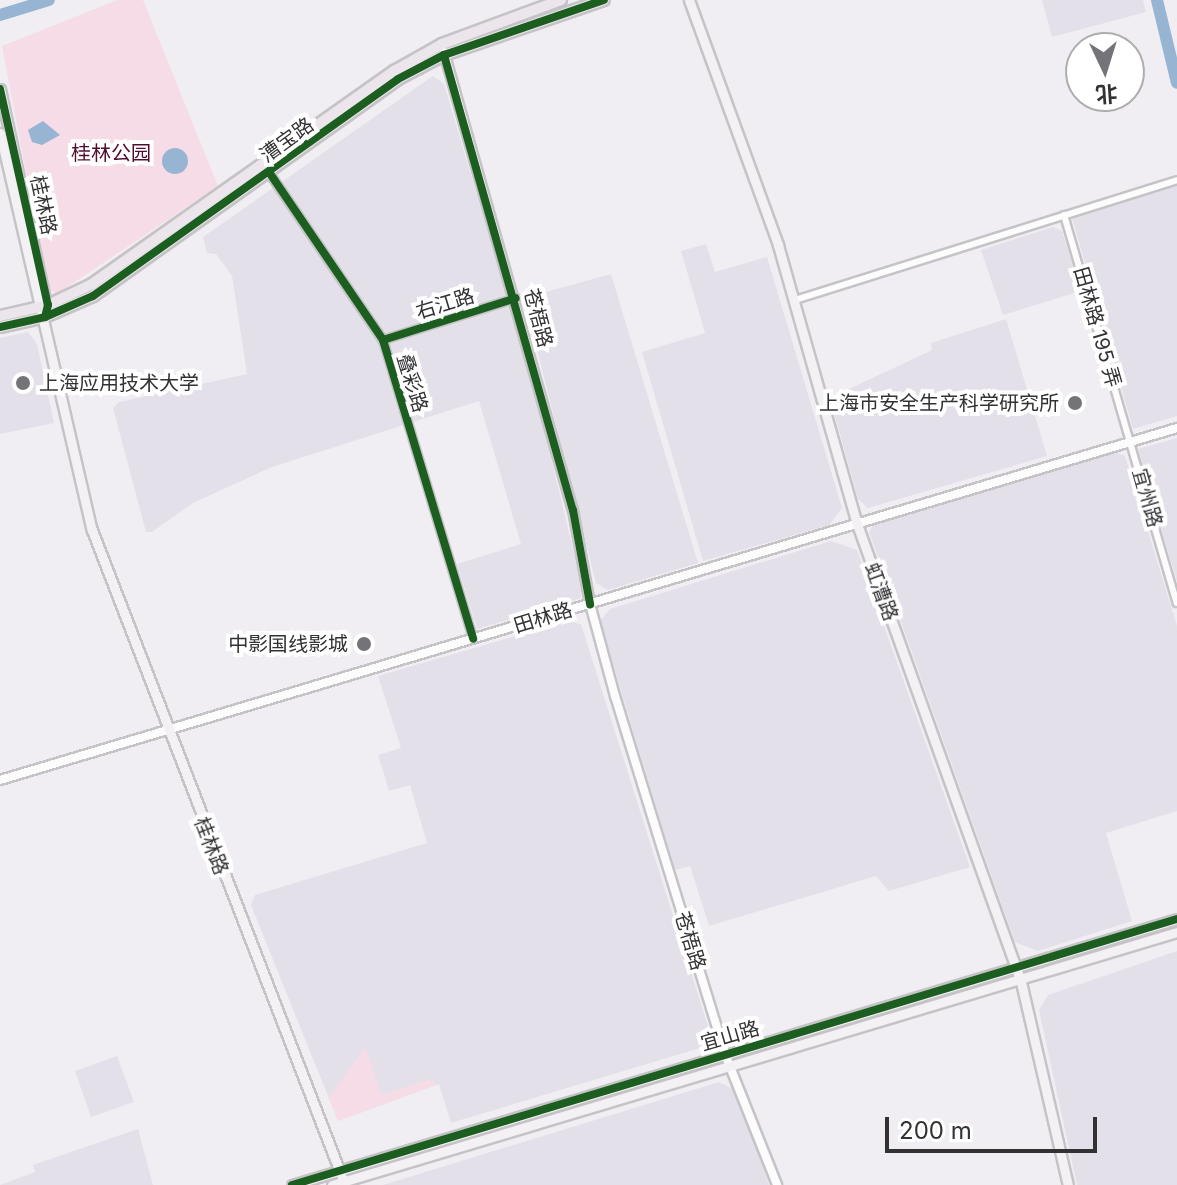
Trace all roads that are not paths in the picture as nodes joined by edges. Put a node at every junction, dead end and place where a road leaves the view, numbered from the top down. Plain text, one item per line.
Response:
1 (561, 0) edge
2 (604, 0) edge
3 (689, 0) edge
4 (443, 49) junction
5 (0, 89) edge
6 (0, 133) edge
7 (266, 168) junction
8 (1177, 180) edge
9 (1064, 215) junction
10 (516, 298) junction
11 (795, 300) junction
12 (44, 310) junction
13 (0, 316) edge
14 (0, 327) edge
15 (383, 340) junction
16 (1177, 428) edge
17 (1130, 440) junction
18 (857, 524) junction
19 (1177, 603) edge
20 (590, 604) junction
21 (473, 639) junction
22 (166, 731) junction
23 (0, 780) edge
24 (1177, 919) edge
25 (1177, 932) edge
26 (1017, 970) junction
27 (1021, 982) junction
28 (725, 1054) junction
29 (730, 1066) junction
30 (339, 1170) junction
31 (344, 1183) edge
32 (292, 1185) edge
33 (332, 1185) edge
34 (777, 1185) edge
35 (1068, 1185) edge

1 - 4 main road, 漕宝路
2 - 4 main road, 漕宝路
3 - 11 main road, 虹漕路
4 - 7 main road, 漕宝路
4 - 10 street, 苍梧路
5 - 12 main road, 桂林路
6 - 12 main road, 桂林路
7 - 12 main road, 漕宝路
7 - 15 street, 叠彩路
8 - 9 street
9 - 11 street
9 - 17 street, 田林路 195 弄
10 - 15 street, 右江路
10 - 20 street, 苍梧路
11 - 18 main road, 虹漕路
12 - 13 main road, 漕宝路
12 - 14 main road, 漕宝路
12 - 22 main road, 桂林路
15 - 21 street, 叠彩路
16 - 17 street, 田林路
17 - 18 street, 田林路
17 - 19 street, 宜州路
18 - 20 street, 田林路
18 - 26 main road, 虹漕路
20 - 21 street, 田林路
20 - 28 street, 苍梧路
21 - 22 street, 田林路
22 - 23 street, 田林路
22 - 30 main road, 桂林路
24 - 26 main road, 宜山路
25 - 27 main road, 宜山路
26 - 27 main road, 虹漕路
26 - 28 main road, 宜山路
27 - 29 main road, 宜山路
27 - 35 main road, 虹漕路
28 - 29 street, 苍梧路
28 - 30 main road, 宜山路
29 - 31 main road, 宜山路
29 - 34 street, 苍梧路
30 - 31 main road, 桂林路
30 - 32 main road, 宜山路
31 - 33 main road, 宜山路

